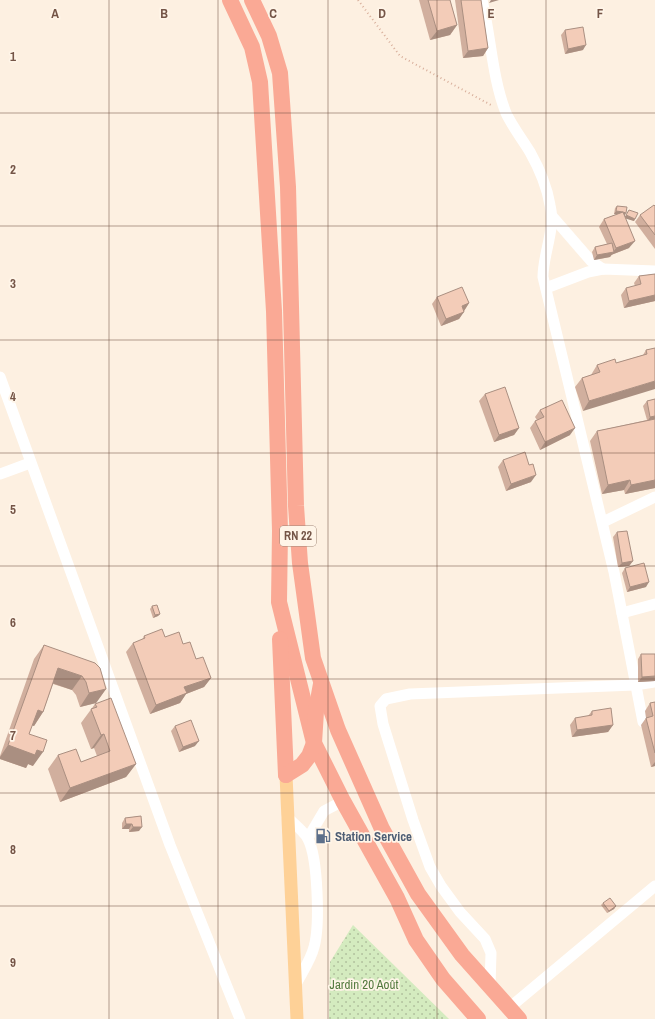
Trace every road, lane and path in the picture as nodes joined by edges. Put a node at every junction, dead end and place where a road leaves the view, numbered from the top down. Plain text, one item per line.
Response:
1 (230, 0) edge
2 (252, 0) edge
3 (358, 0) edge
4 (482, 0) edge
5 (506, 113) junction
6 (552, 216) junction
7 (603, 269) junction
8 (655, 271) edge
9 (546, 288) junction
10 (0, 377) edge
11 (30, 463) junction
12 (0, 474) edge
13 (655, 497) edge
14 (603, 522) junction
15 (279, 602) junction
16 (655, 604) edge
17 (622, 613) junction
18 (321, 682) junction
19 (655, 682) edge
20 (635, 685) junction
21 (644, 722) dead end
22 (314, 743) junction
23 (286, 776) junction
24 (343, 801) junction
25 (287, 817) junction
26 (308, 838) junction
27 (655, 886) edge
28 (295, 986) junction
29 (490, 986) junction
30 (514, 1014) edge
31 (240, 1019) edge
32 (296, 1019) edge
33 (478, 1019) edge

1 - 15 highway, RN 22
2 - 18 highway, RN 22
3 - 5 path
4 - 5 street
5 - 6 street
6 - 7 street
6 - 9 street
7 - 8 street
7 - 9 street
9 - 14 street
10 - 11 street
11 - 12 street
11 - 31 street
13 - 14 street
14 - 17 street
15 - 22 highway, RN 22
15 - 23 highway
16 - 17 street
17 - 20 street
18 - 22 highway
18 - 29 highway, RN 22
19 - 20 street
20 - 21 street
20 - 29 street
22 - 23 highway
22 - 24 highway, RN 22
23 - 25 main road
24 - 26 street
24 - 33 highway, RN 22
25 - 26 street
25 - 28 main road
26 - 28 street
27 - 30 street
28 - 32 main road
29 - 30 highway, RN 22

